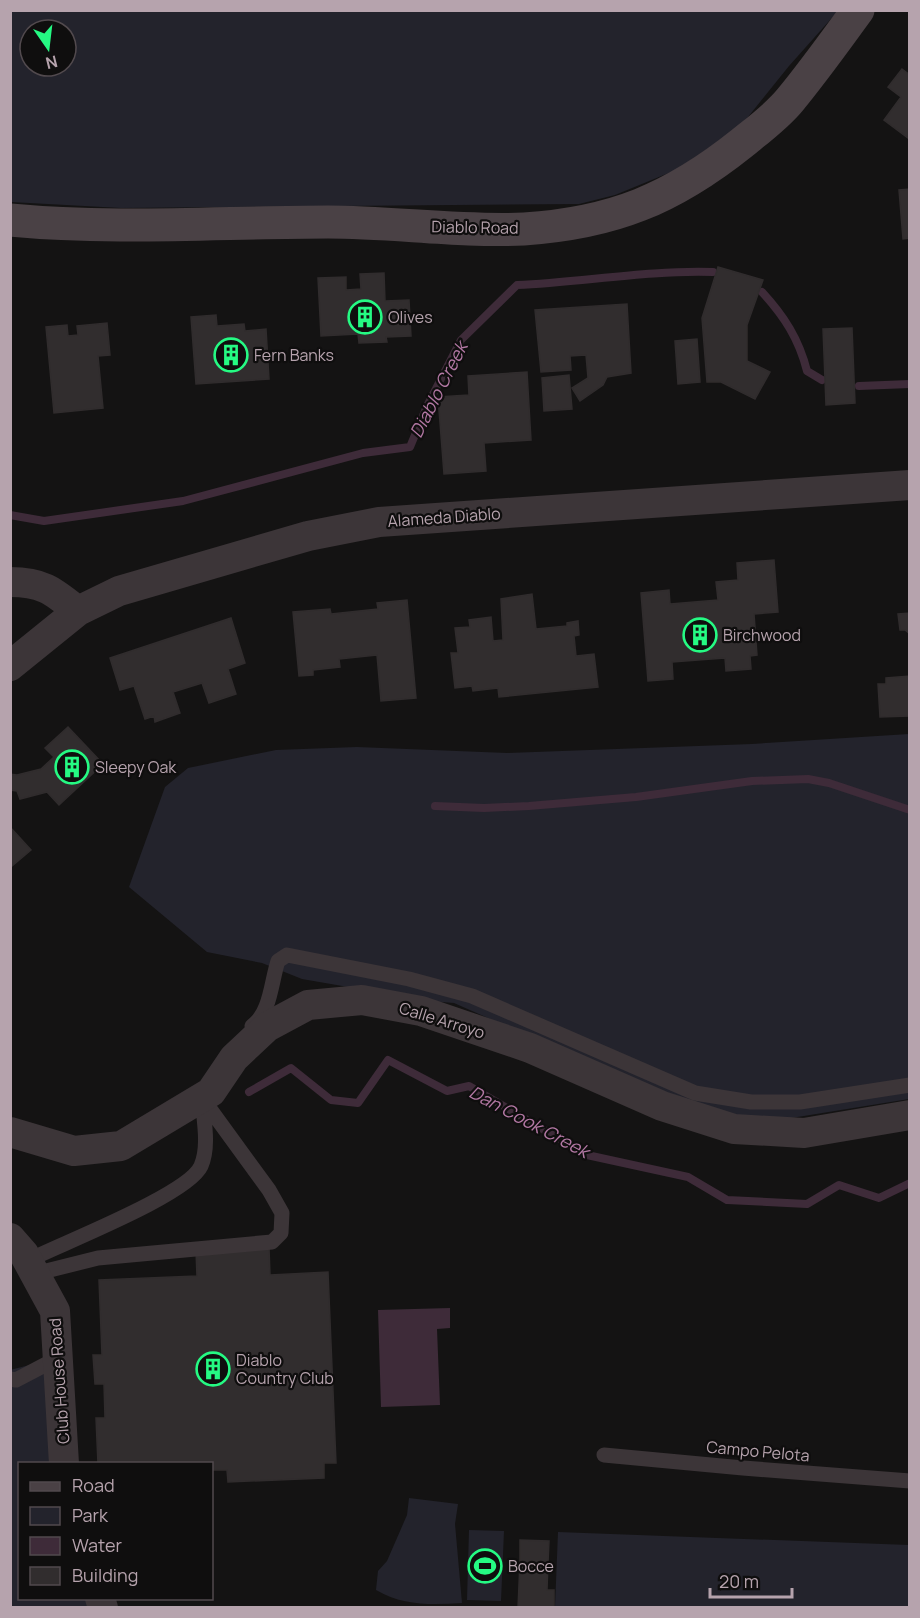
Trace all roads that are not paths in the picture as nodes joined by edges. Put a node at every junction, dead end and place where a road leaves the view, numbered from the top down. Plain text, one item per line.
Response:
1 (858, 10) edge
2 (10, 220) edge
3 (909, 485) edge
4 (10, 582) edge
5 (78, 611) junction
6 (10, 666) edge
7 (909, 1085) edge
8 (202, 1098) junction
9 (909, 1115) edge
10 (10, 1132) edge
11 (24, 1258) edge
12 (58, 1358) junction
13 (10, 1378) edge
14 (604, 1455) dead end
15 (64, 1462) edge
16 (909, 1481) edge

1 - 2 street, Diablo Road
3 - 5 street, Alameda Diablo
4 - 5 street
5 - 6 street, Alameda Diablo
7 - 8 lane
8 - 9 street, Calle Arroyo
8 - 10 street, Calle Arroyo
8 - 11 lane
8 - 11 lane
11 - 12 street, Club House Road
12 - 13 lane
12 - 15 street, Club House Road
14 - 16 lane, Campo Pelota

